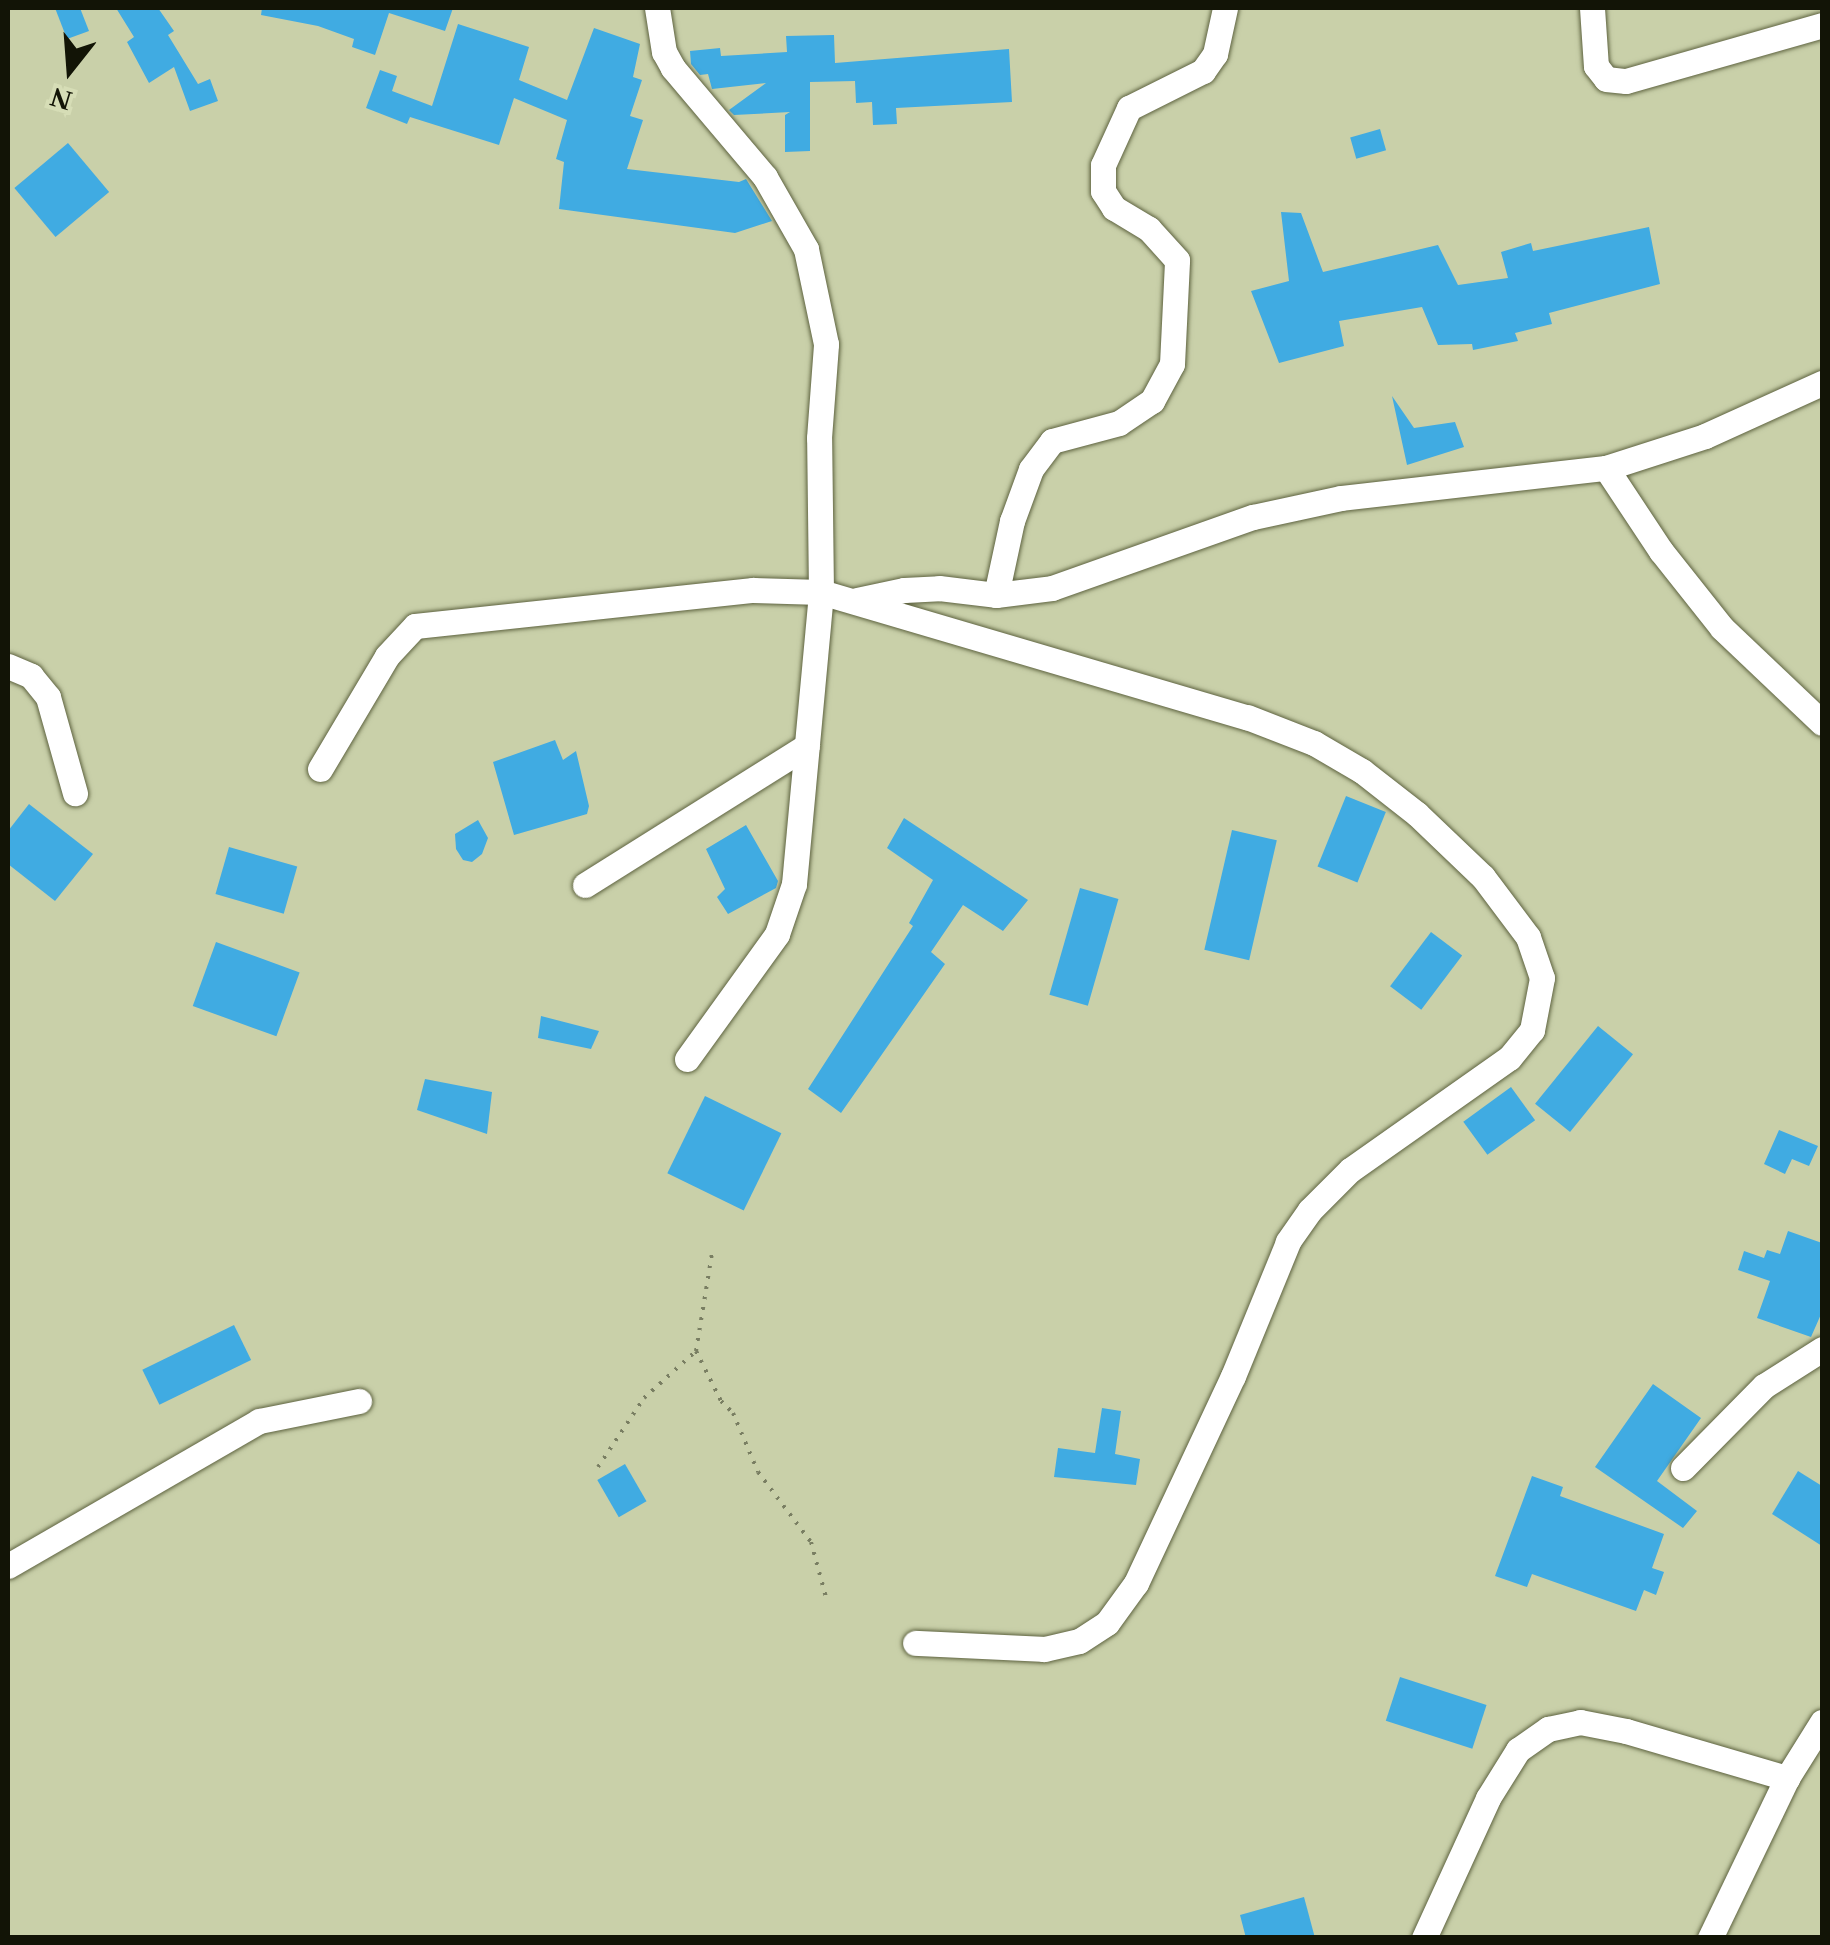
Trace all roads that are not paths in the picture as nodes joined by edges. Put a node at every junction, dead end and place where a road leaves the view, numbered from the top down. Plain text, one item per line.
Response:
1 (657, 8) edge
2 (1224, 8) edge
3 (1592, 8) edge
4 (1822, 25) edge
5 (1822, 383) edge
6 (1606, 468) junction
7 (821, 592) junction
8 (996, 594) junction
9 (855, 600) junction
10 (8, 666) edge
11 (1822, 723) edge
12 (807, 746) junction
13 (320, 769) dead end
14 (75, 794) dead end
15 (584, 885) dead end
16 (686, 1060) dead end
17 (1822, 1350) edge
18 (359, 1401) dead end
19 (1683, 1468) dead end
20 (8, 1566) edge
21 (915, 1643) dead end
22 (1822, 1722) edge
23 (1787, 1778) junction
24 (1424, 1938) edge
25 (1710, 1938) edge

1 - 7 street
2 - 8 street
3 - 4 street
5 - 6 street
6 - 8 street
6 - 11 street
7 - 9 street
7 - 12 street
7 - 13 street
8 - 9 street
9 - 21 street
10 - 14 street
12 - 15 street
12 - 16 street
17 - 19 street
18 - 20 street
22 - 23 street
23 - 24 street
23 - 25 street

